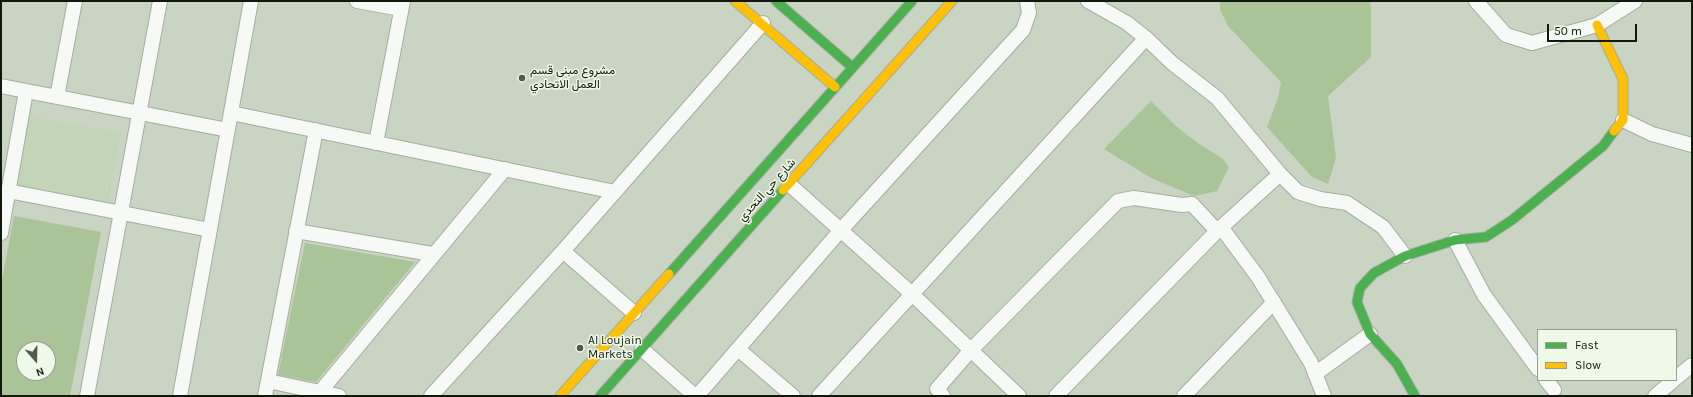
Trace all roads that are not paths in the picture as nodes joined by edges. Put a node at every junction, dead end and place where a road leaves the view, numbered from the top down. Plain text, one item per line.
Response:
1 (75, 1) edge
2 (160, 1) edge
3 (251, 1) edge
4 (357, 1) edge
5 (735, 1) edge
6 (776, 1) edge
7 (912, 1) edge
8 (952, 1) edge
9 (1027, 1) edge
10 (1088, 1) edge
11 (1476, 1) edge
12 (1635, 1) edge
13 (402, 5) edge
14 (916, 9) dead end
15 (900, 14) junction
16 (926, 18) dead end
17 (763, 23) junction
18 (1597, 25) junction
19 (810, 31) junction
20 (923, 34) junction
21 (1146, 38) junction
22 (794, 50) junction
23 (852, 67) junction
24 (1, 86) edge
25 (835, 87) junction
26 (26, 91) junction
27 (57, 97) junction
28 (139, 113) junction
29 (231, 113) junction
30 (1623, 120) junction
31 (228, 130) junction
32 (316, 130) junction
33 (376, 143) junction
34 (1692, 145) edge
35 (505, 169) junction
36 (1280, 174) junction
37 (789, 184) junction
38 (8, 191) junction
39 (615, 192) junction
40 (3, 205) edge
41 (121, 213) junction
42 (1219, 229) junction
43 (210, 230) junction
44 (296, 231) junction
45 (840, 231) junction
46 (1, 233) edge
47 (1455, 240) junction
48 (564, 250) junction
49 (432, 254) junction
50 (1405, 256) junction
51 (912, 294) junction
52 (1274, 302) junction
53 (634, 313) junction
54 (1370, 334) junction
55 (642, 349) junction
56 (738, 349) junction
57 (970, 351) junction
58 (1692, 366) edge
59 (1537, 368) edge
60 (1315, 374) junction
61 (1677, 377) edge
62 (268, 381) junction
63 (1673, 381) edge
64 (320, 392) junction
65 (937, 394) edge
66 (1320, 394) edge
67 (87, 396) edge
68 (180, 396) edge
69 (265, 396) edge
70 (339, 396) edge
71 (431, 396) edge
72 (560, 396) edge
73 (600, 396) edge
74 (696, 396) edge
75 (793, 396) edge
76 (819, 396) edge
77 (1019, 396) edge
78 (1056, 396) edge
79 (1184, 396) edge
80 (1415, 396) edge
81 (1655, 396) edge

1 - 27 street
2 - 28 street
3 - 29 street
4 - 13 street
5 - 17 main road
6 - 19 main road
7 - 15 main road, شارع حي التحدي
8 - 20 main road, شارع حي التحدي
9 - 45 street
10 - 21 street
11 - 18 street
12 - 18 street
13 - 33 street
14 - 15 main road
15 - 23 main road, شارع حي التحدي
16 - 20 main road
17 - 22 main road
17 - 39 street
18 - 30 main road
19 - 22 main road
19 - 23 main road
20 - 37 main road, شارع حي التحدي
21 - 36 street
21 - 51 street
22 - 25 main road
23 - 25 main road, شارع حي التحدي
24 - 26 street
25 - 53 main road, شارع حي التحدي
26 - 27 street
26 - 38 street
27 - 28 street
28 - 31 street
28 - 41 street
29 - 31 street
29 - 32 street
30 - 34 street
30 - 47 main road
31 - 43 street
32 - 33 street
32 - 44 street
33 - 35 street
35 - 39 street
35 - 49 street
36 - 42 street
36 - 50 street
37 - 45 street
37 - 55 main road, شارع حي التحدي
38 - 40 street
38 - 41 street
39 - 48 street
40 - 46 street
41 - 43 street
41 - 67 street
42 - 52 street
42 - 57 street
42 - 78 street
43 - 68 street
44 - 49 street
44 - 62 street
45 - 51 street
45 - 56 street
47 - 50 main road
47 - 59 street
48 - 53 street
48 - 71 street
49 - 64 street
50 - 54 main road
51 - 57 street
51 - 76 street
52 - 60 street
52 - 79 street
53 - 72 main road, شارع حي التحدي
54 - 60 street
54 - 80 main road
55 - 73 main road, شارع حي التحدي
55 - 74 street
56 - 74 street
56 - 75 street
57 - 65 street
57 - 77 street
58 - 61 street
60 - 66 street
62 - 64 street
62 - 69 street
63 - 81 street
64 - 70 street

